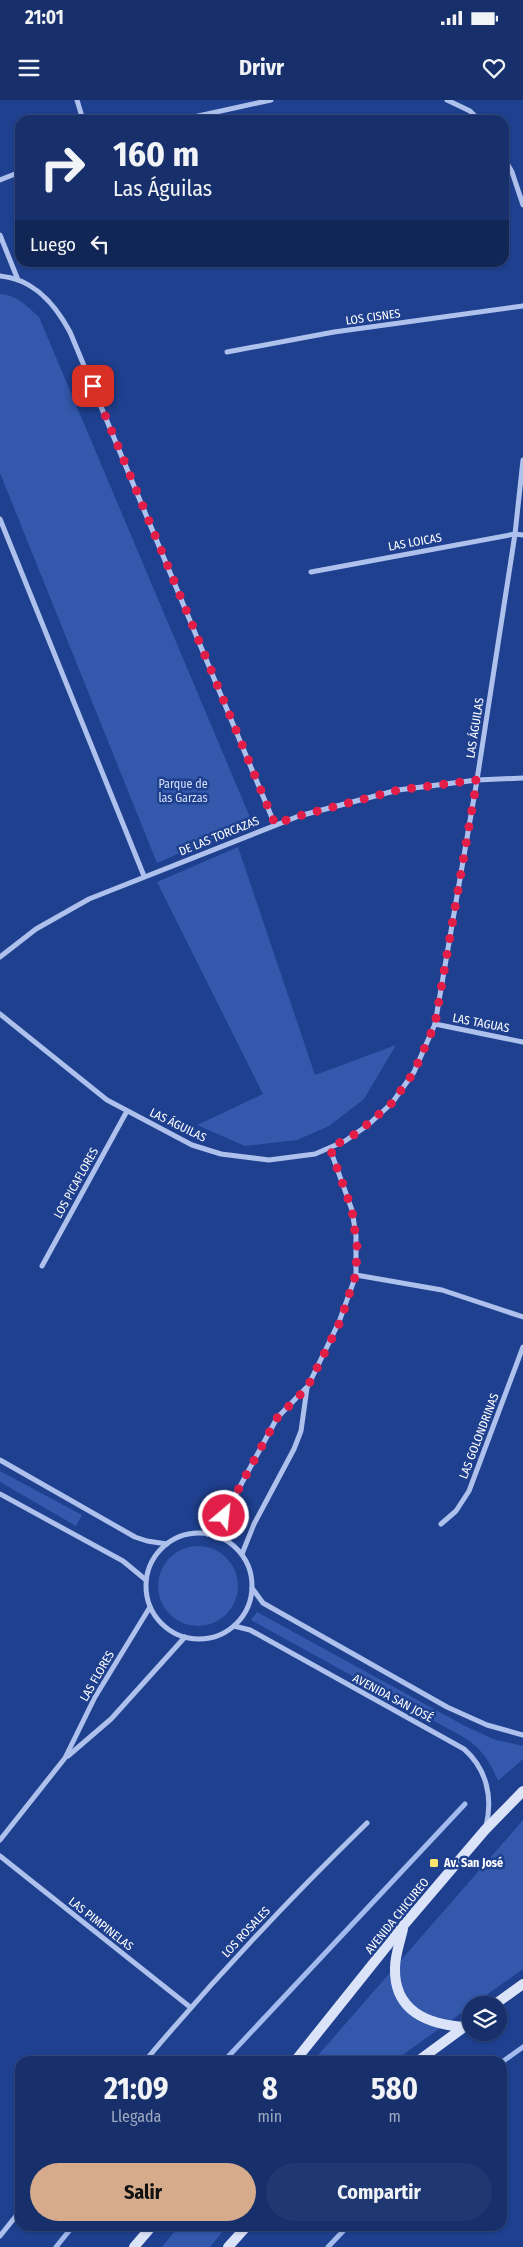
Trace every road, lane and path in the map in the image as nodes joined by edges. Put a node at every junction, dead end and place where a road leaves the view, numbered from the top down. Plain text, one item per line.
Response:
1 (77, 100) edge
2 (271, 100) edge
3 (447, 100) edge
4 (82, 115) edge
5 (203, 115) edge
6 (474, 115) edge
7 (509, 167) edge
8 (15, 174) edge
9 (0, 180) edge
10 (523, 205) edge
11 (0, 235) edge
12 (0, 276) edge
13 (18, 280) junction
14 (523, 306) edge
15 (227, 352) dead end
16 (523, 460) edge
17 (0, 519) edge
18 (515, 534) junction
19 (523, 535) edge
20 (311, 572) dead end
21 (523, 778) edge
22 (477, 780) junction
23 (275, 824) junction
24 (144, 876) junction
25 (0, 957) edge
26 (0, 1014) edge
27 (435, 1024) junction
28 (523, 1042) edge
29 (127, 1110) junction
30 (330, 1148) junction
31 (42, 1266) dead end
32 (356, 1274) junction
33 (523, 1317) edge
34 (523, 1346) edge
35 (307, 1388) junction
36 (0, 1460) edge
37 (0, 1494) edge
38 (441, 1524) dead end
39 (207, 1534) junction
40 (167, 1544) junction
41 (242, 1554) junction
42 (146, 1580) junction
43 (252, 1588) junction
44 (150, 1607) junction
45 (234, 1626) junction
46 (185, 1637) junction
47 (523, 1735) edge
48 (66, 1758) junction
49 (523, 1791) edge
50 (368, 1823) dead end
51 (485, 1830) junction
52 (0, 1840) edge
53 (0, 1856) edge
54 (403, 1926) junction
55 (523, 1984) edge
56 (506, 1996) edge
57 (190, 2007) junction
58 (462, 2024) edge
59 (462, 2029) edge
60 (149, 2056) edge
61 (299, 2056) edge
62 (425, 2056) edge
63 (15, 2218) edge
64 (148, 2231) edge
65 (242, 2231) edge
66 (0, 2236) edge
67 (134, 2247) edge
68 (228, 2247) edge

1 - 4 street
2 - 5 street
3 - 6 street
7 - 10 street
8 - 9 street
11 - 13 street
12 - 13 street
13 - 23 street
14 - 15 street, LOS CISNES
16 - 18 street, LAS ÁGUILAS
17 - 24 street
18 - 19 street, LAS LOICAS
18 - 20 street, LAS LOICAS
18 - 22 street, LAS ÁGUILAS
21 - 22 street, DE LAS TORCAZAS
22 - 23 street, DE LAS TORCAZAS
22 - 27 street, LAS ÁGUILAS
23 - 24 street, DE LAS TORCAZAS
24 - 25 street, DE LAS TORCAZAS
26 - 29 street, LAS ÁGUILAS
27 - 28 street, LAS TAGUAS
27 - 30 street, LAS ÁGUILAS
29 - 30 street, LAS ÁGUILAS
29 - 31 street, LOS PICAFLORES
30 - 32 street
32 - 33 street
32 - 35 street
34 - 38 street, LAS GOLONDRINAS
35 - 39 street
35 - 41 street
36 - 40 street
37 - 42 street
39 - 40 street
39 - 41 street
40 - 42 street
41 - 43 street
42 - 44 street
43 - 45 street
43 - 47 street, AVENIDA SAN JOSÉ
44 - 46 street
44 - 48 street, LAS FLORES
45 - 46 street
45 - 51 street, AVENIDA SAN JOSÉ
46 - 48 street, LAS FLORES
48 - 52 street, LAS FLORES
49 - 51 main road, AVENIDA CHICUREO
50 - 57 street, LOS ROSALES
51 - 54 main road, AVENIDA CHICUREO
53 - 57 street, LAS PIMPINELAS
54 - 58 main road
54 - 61 main road, AVENIDA CHICUREO
55 - 56 main road
57 - 60 street, LOS ROSALES
59 - 62 main road
63 - 66 street
64 - 67 main road
65 - 68 main road

